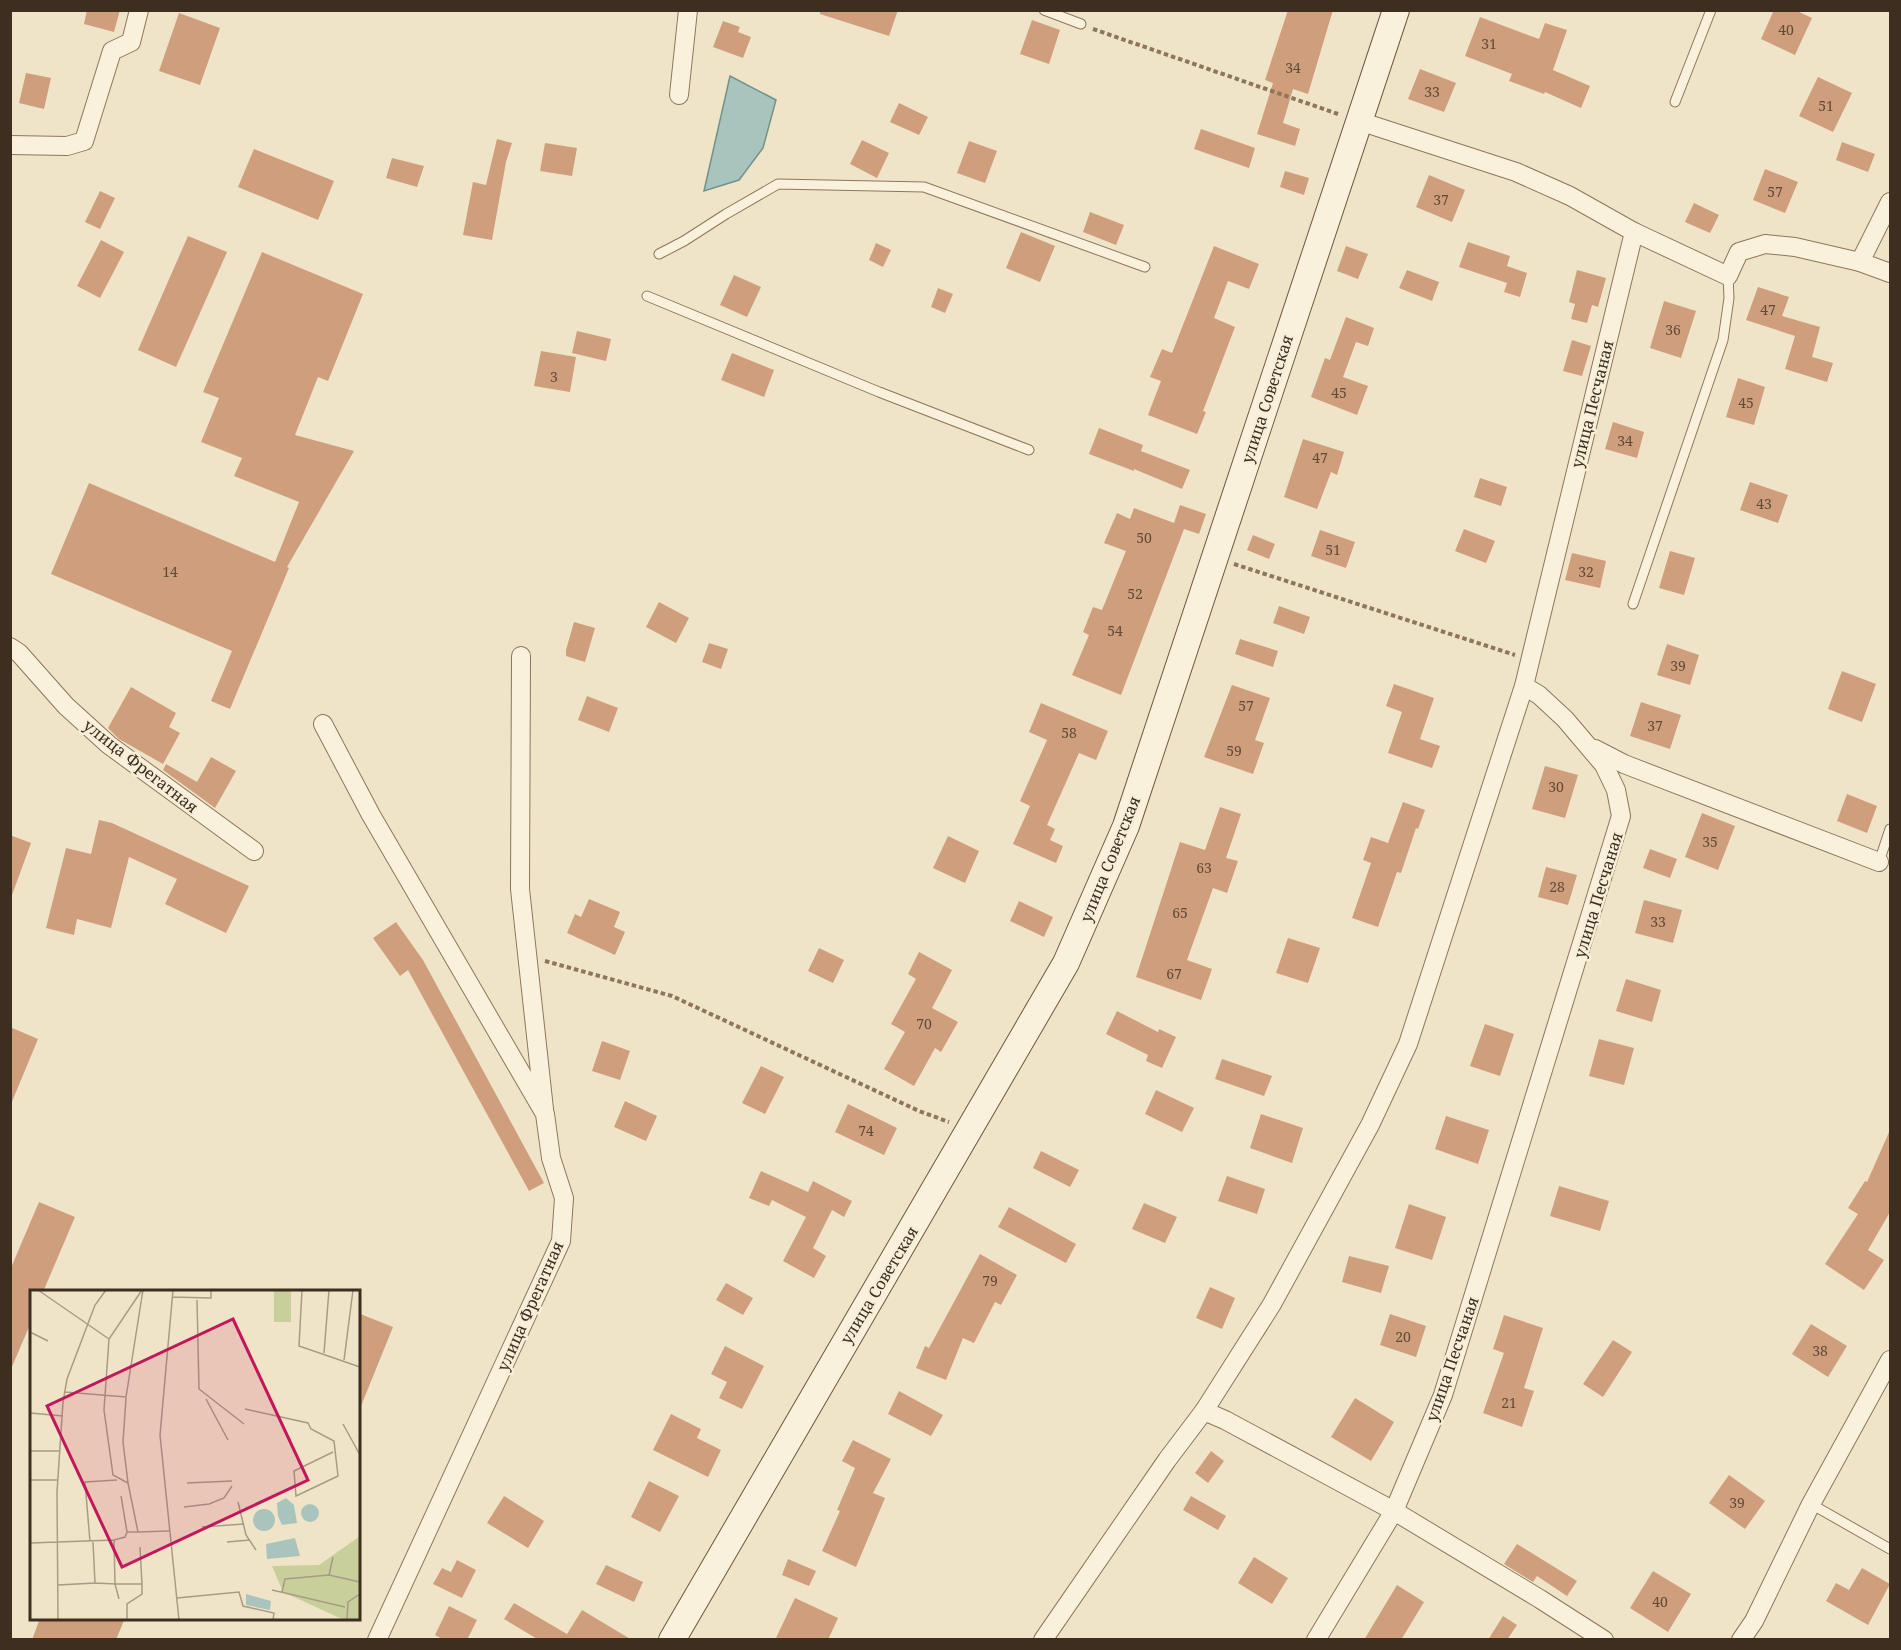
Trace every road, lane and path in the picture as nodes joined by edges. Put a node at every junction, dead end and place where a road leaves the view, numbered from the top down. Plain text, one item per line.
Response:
1 (139, 10) edge
2 (688, 10) edge
3 (1044, 10) edge
4 (1396, 10) edge
5 (1711, 10) edge
6 (1081, 24) joint
7 (679, 95) dead end
8 (1675, 102) dead end
9 (1359, 121) junction
10 (10, 145) edge
11 (1890, 202) edge
12 (1634, 232) junction
13 (659, 254) dead end
14 (1860, 262) junction
15 (1145, 267) dead end
16 (1890, 273) edge
17 (1728, 276) junction
18 (647, 296) dead end
19 (1029, 450) dead end
20 (1214, 558) junction
21 (1633, 604) dead end
22 (10, 647) edge
23 (521, 656) dead end
24 (1530, 660) junction
25 (1524, 686) junction
26 (323, 724) dead end
27 (1588, 746) junction
28 (1890, 829) edge
29 (254, 851) dead end
30 (1879, 862) joint
31 (528, 957) junction
32 (545, 1114) junction
33 (970, 1130) junction
34 (1890, 1360) edge
35 (1204, 1411) junction
36 (1811, 1504) junction
37 (1394, 1511) junction
38 (1890, 1549) edge
39 (377, 1640) edge
40 (672, 1640) edge
41 (1043, 1640) edge
42 (1316, 1640) edge
43 (1604, 1640) edge
44 (1742, 1640) edge

1 - 10 street
2 - 7 street
3 - 6 lane
4 - 9 street, улица Советская
5 - 8 lane
6 - 9 path
9 - 12 street
9 - 20 street, улица Советская
11 - 14 street
12 - 17 street
12 - 24 street, улица Песчаная
13 - 15 lane
14 - 16 street
14 - 17 street
17 - 21 lane
18 - 19 lane
20 - 24 path
20 - 33 street, улица Советская
22 - 29 street, улица Фрегатная
23 - 31 street
24 - 25 street, улица Песчаная
25 - 27 street, улица Песчаная
25 - 35 street
26 - 32 street, улица Фрегатная
27 - 30 street
27 - 37 street, улица Песчаная
28 - 30 lane
31 - 32 street
31 - 33 path
32 - 39 street, улица Фрегатная
33 - 40 street, улица Советская
34 - 36 street
35 - 37 street
35 - 41 street
36 - 38 lane
36 - 44 street
37 - 42 street, улица Песчаная
37 - 43 street

